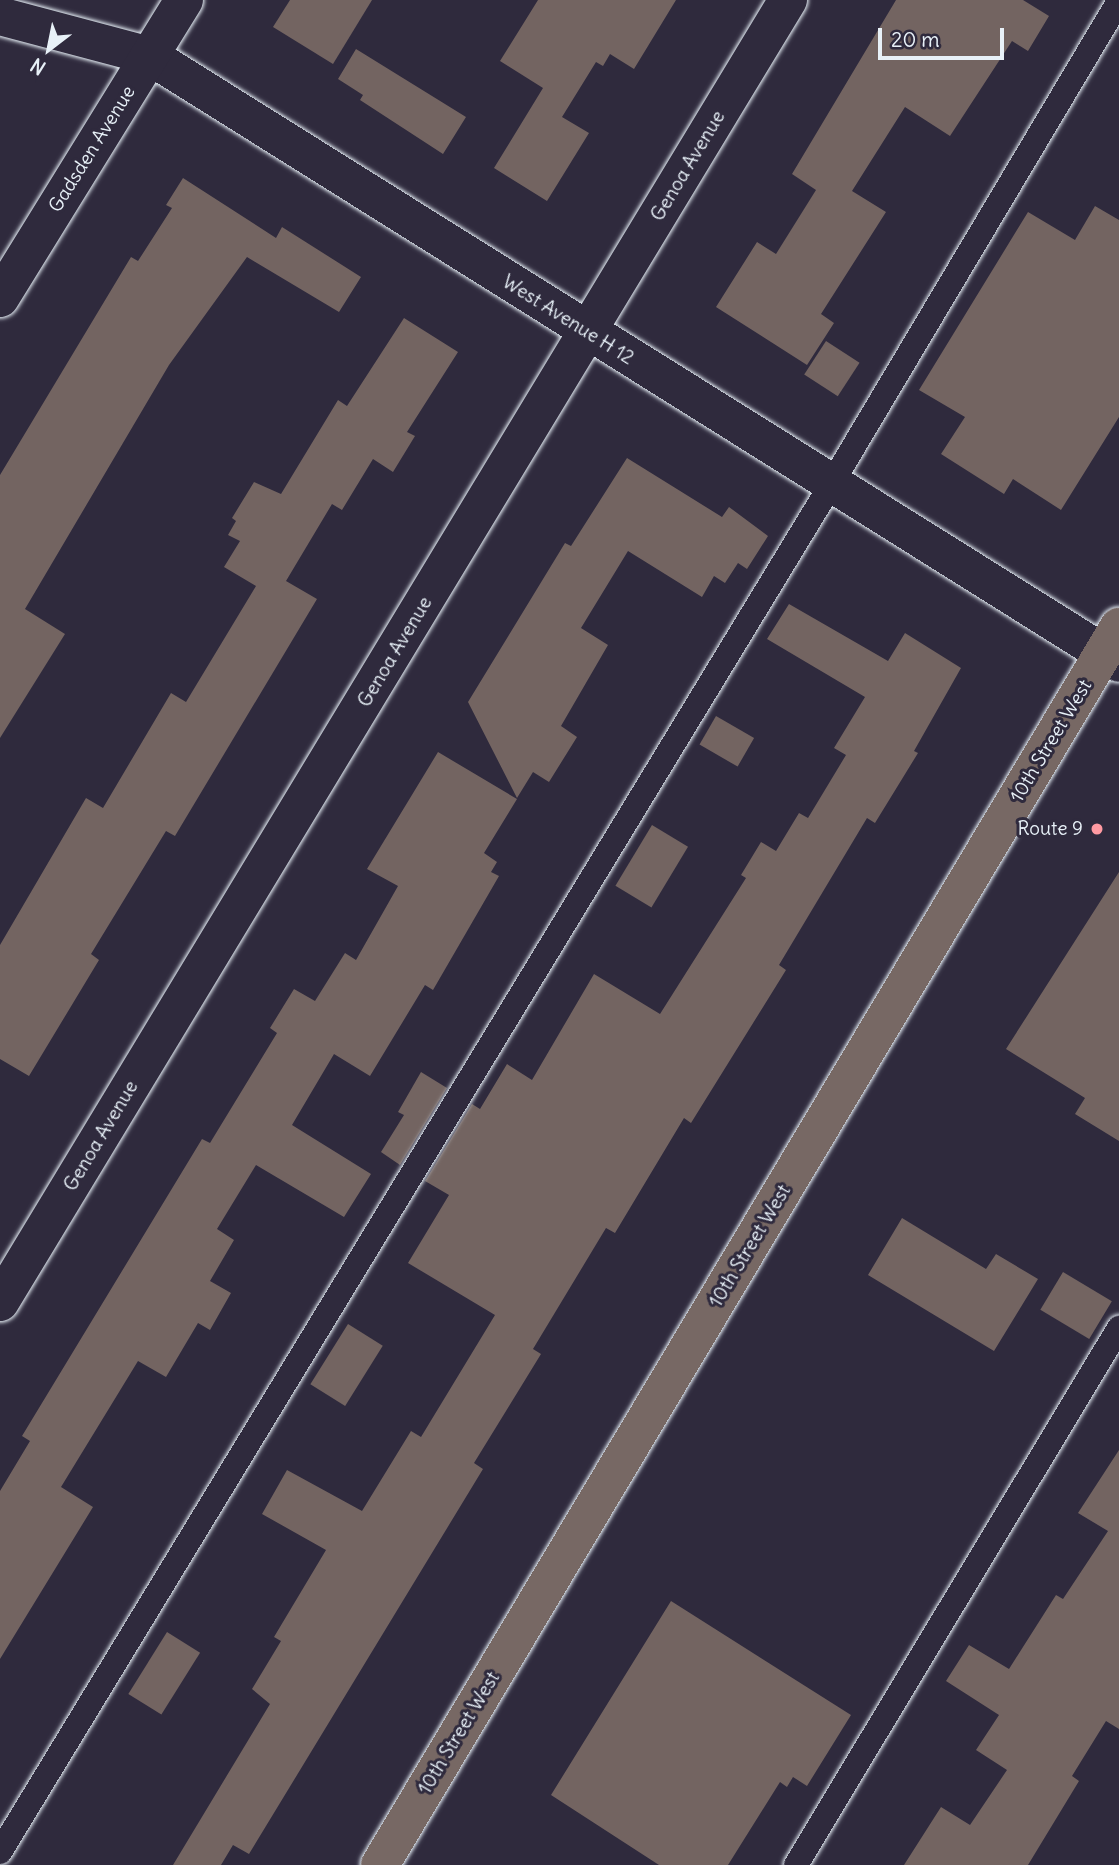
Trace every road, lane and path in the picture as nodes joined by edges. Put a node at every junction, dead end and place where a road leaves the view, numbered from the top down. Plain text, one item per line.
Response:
1 (184, 0) edge
2 (788, 0) edge
3 (1119, 1) edge
4 (0, 16) edge
5 (150, 56) junction
6 (0, 298) edge
7 (588, 333) junction
8 (832, 483) junction
9 (1114, 648) edge
10 (0, 1302) edge
11 (1119, 1328) edge
12 (0, 1852) edge
13 (380, 1865) edge
14 (796, 1865) edge

1 - 5 street, Gadsden Avenue
2 - 7 street, Genoa Avenue
3 - 8 lane
4 - 5 street, West Avenue H 12
5 - 6 street, Gadsden Avenue
5 - 7 street, West Avenue H 12
7 - 8 street, West Avenue H 12
7 - 10 street, Genoa Avenue
8 - 9 street, West Avenue H 12
8 - 12 lane
9 - 13 main road, 10th Street West
11 - 14 lane

